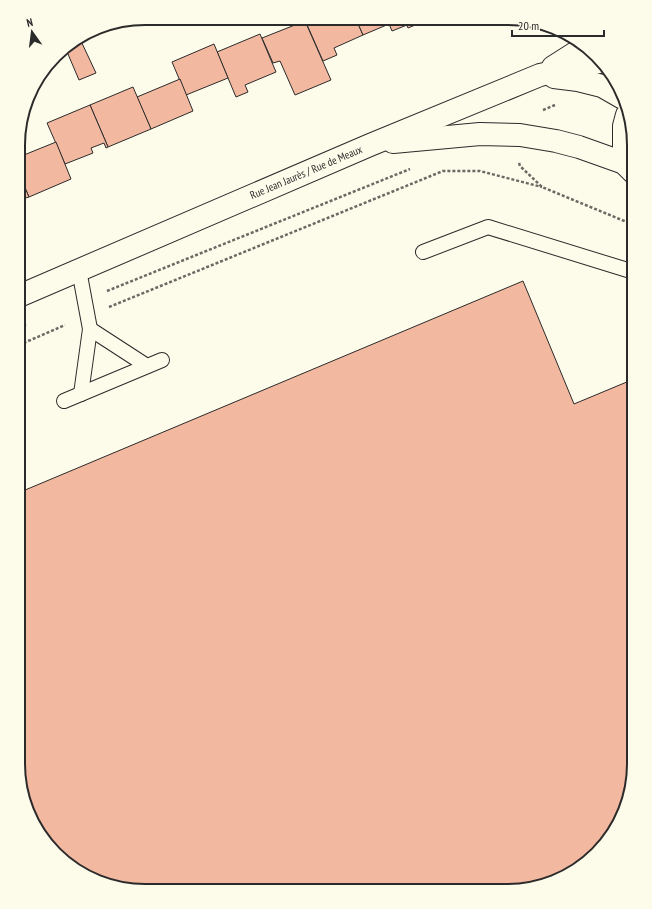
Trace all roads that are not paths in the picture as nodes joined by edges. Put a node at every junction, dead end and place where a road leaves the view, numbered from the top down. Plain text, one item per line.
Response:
1 (580, 50) edge
2 (594, 63) edge
3 (540, 75) junction
4 (616, 94) edge
5 (625, 123) edge
6 (370, 145) junction
7 (627, 151) edge
8 (627, 167) edge
9 (423, 252) dead end
10 (79, 270) junction
11 (627, 270) edge
12 (25, 293) edge
13 (90, 329) junction
14 (162, 360) dead end
15 (147, 366) junction
16 (81, 394) junction
17 (64, 401) dead end

1 - 3 main road
2 - 3 main road, Rue Jean Jaurès / Rue de Meaux
3 - 4 main road
3 - 6 main road, Rue Jean Jaurès / Rue de Meaux
5 - 7 main road
6 - 8 main road
6 - 10 main road, Rue Jean Jaurès / Rue de Meaux
9 - 11 lane
10 - 12 main road, Rue Jean Jaurès / Rue de Meaux
10 - 13 lane
13 - 15 lane
13 - 16 lane
14 - 15 lane
15 - 16 lane
16 - 17 lane

